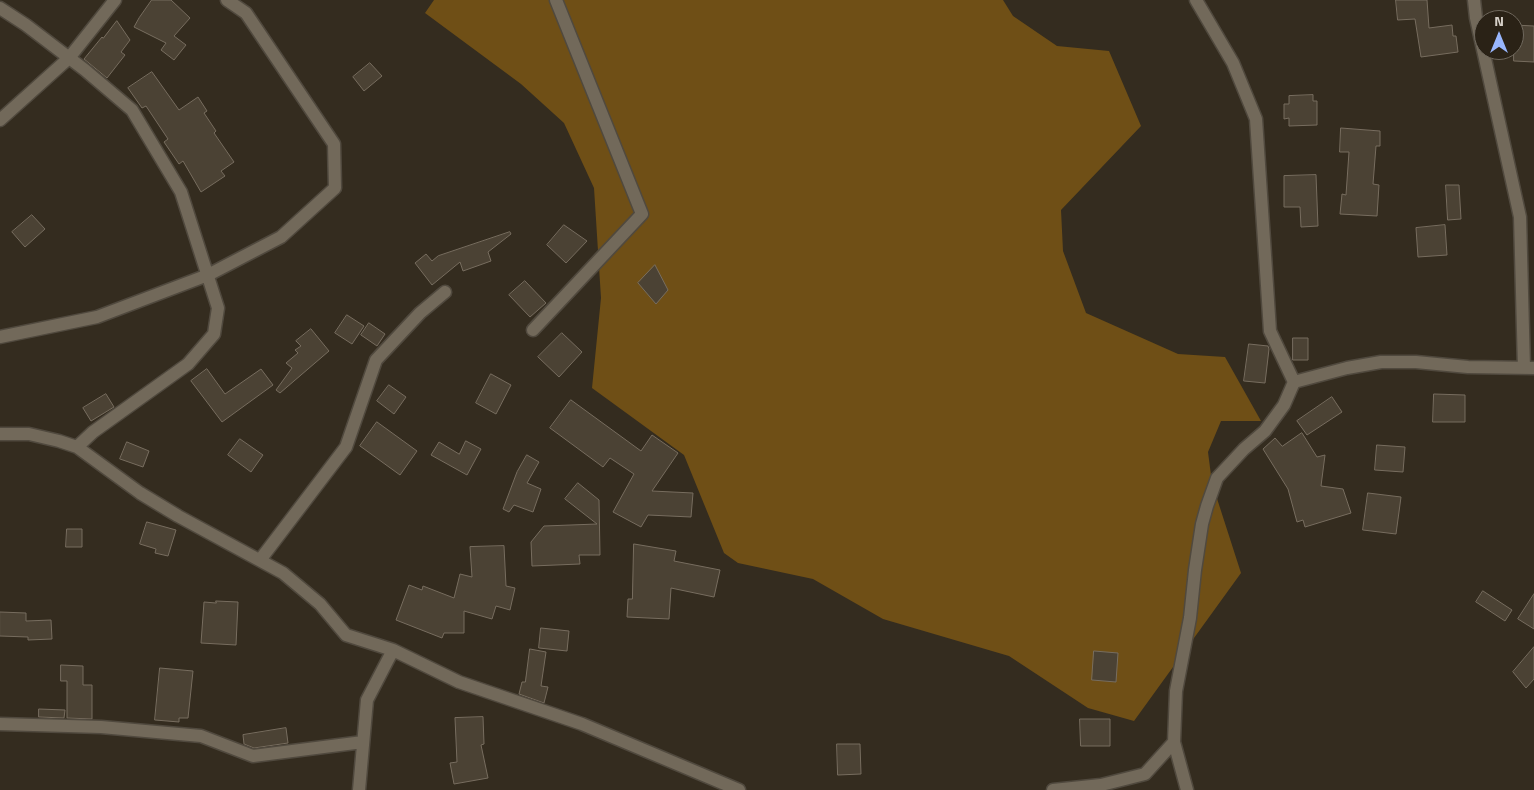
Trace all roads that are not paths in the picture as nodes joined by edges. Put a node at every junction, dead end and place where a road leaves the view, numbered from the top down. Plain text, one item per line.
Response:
1 (115, 0) edge
2 (227, 0) edge
3 (556, 0) edge
4 (1196, 0) edge
5 (1474, 0) edge
6 (243, 4) edge
7 (0, 8) edge
8 (69, 58) junction
9 (0, 120) edge
10 (208, 275) junction
11 (446, 292) dead end
12 (533, 330) dead end
13 (0, 337) edge
14 (1529, 368) edge
15 (1294, 382) junction
16 (0, 434) edge
17 (77, 447) junction
18 (260, 560) junction
19 (393, 650) junction
20 (0, 724) edge
21 (363, 742) junction
22 (1174, 742) junction
23 (359, 790) edge
24 (739, 790) edge
25 (1054, 790) edge
26 (1187, 790) edge

1 - 8 street
2 - 6 street
3 - 12 street
4 - 15 street
5 - 14 street
6 - 10 street
7 - 8 street
8 - 9 street
8 - 10 street
10 - 13 street
10 - 17 street
11 - 18 street
14 - 15 street
15 - 22 street
16 - 17 street
17 - 18 street
18 - 19 street
19 - 21 street
19 - 24 street
20 - 21 street
21 - 23 street
22 - 25 street
22 - 26 street

